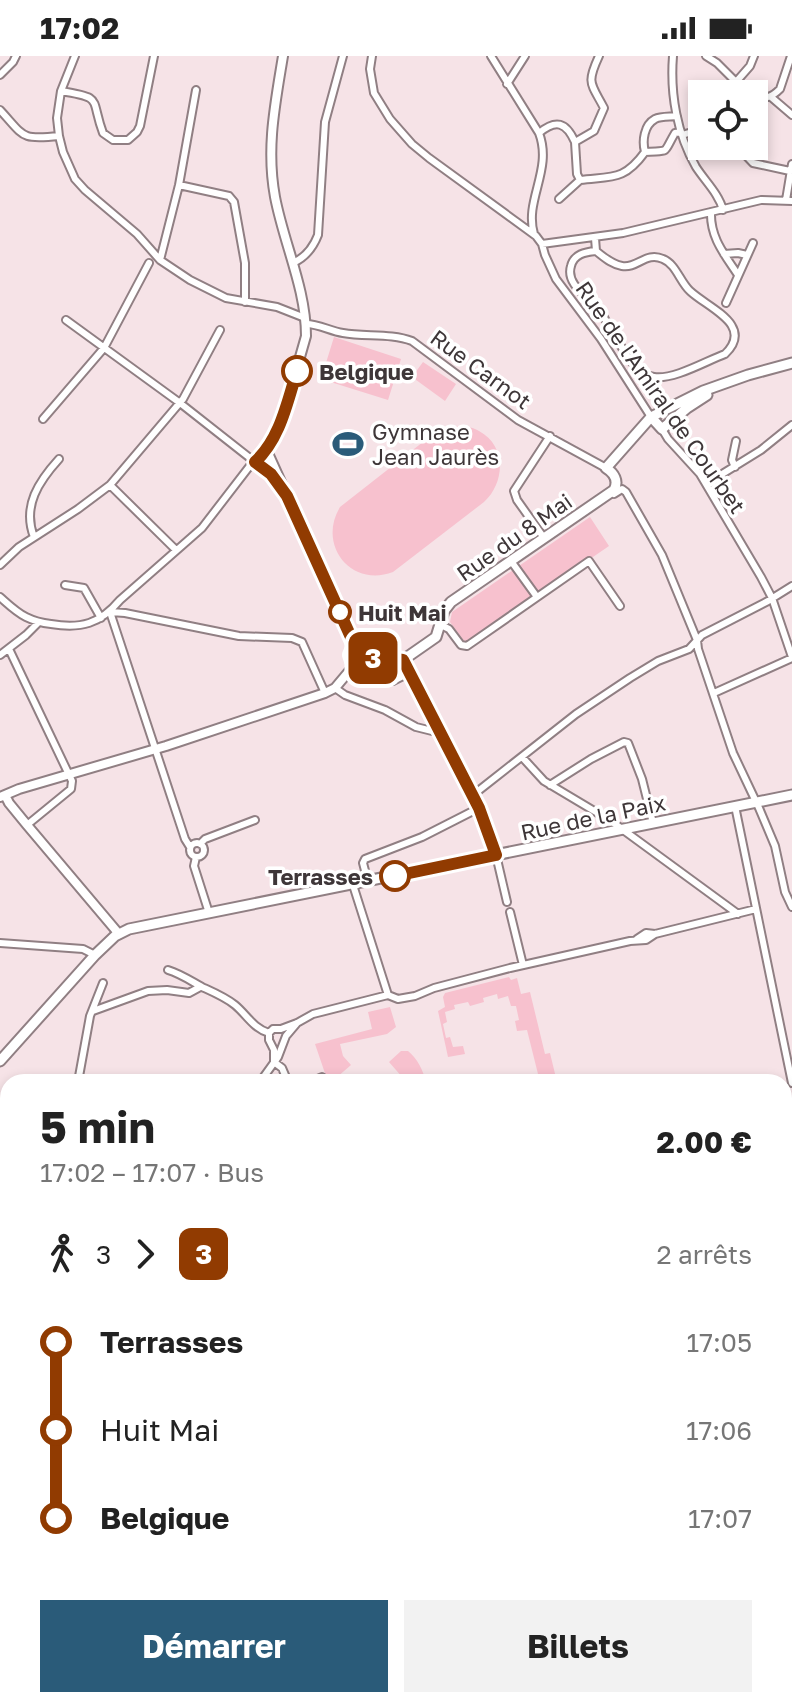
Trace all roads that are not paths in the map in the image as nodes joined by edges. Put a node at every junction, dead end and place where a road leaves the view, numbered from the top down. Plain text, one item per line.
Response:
1 (16, 56) edge
2 (75, 56) edge
3 (154, 56) edge
4 (283, 56) edge
5 (343, 56) edge
6 (372, 56) edge
7 (491, 56) edge
8 (525, 56) edge
9 (599, 56) edge
10 (673, 56) edge
11 (706, 56) edge
12 (754, 56) edge
13 (791, 56) edge
14 (0, 75) edge
15 (734, 80) edge
16 (738, 80) edge
17 (507, 84) junction
18 (196, 90) dead end
19 (61, 91) junction
20 (771, 97) junction
21 (768, 98) edge
22 (0, 110) edge
23 (792, 115) edge
24 (677, 116) junction
25 (688, 132) edge
26 (539, 133) junction
27 (681, 133) junction
28 (59, 136) junction
29 (575, 142) junction
30 (645, 152) junction
31 (750, 160) edge
32 (791, 168) edge
33 (580, 180) junction
34 (179, 185) junction
35 (559, 199) dead end
36 (789, 200) edge
37 (723, 210) junction
38 (711, 212) junction
39 (534, 234) junction
40 (595, 238) junction
41 (753, 243) dead end
42 (542, 244) junction
43 (596, 251) junction
44 (724, 254) junction
45 (747, 255) junction
46 (160, 260) junction
47 (149, 263) dead end
48 (293, 263) junction
49 (738, 275) junction
50 (245, 302) junction
51 (726, 303) dead end
52 (66, 320) dead end
53 (305, 321) junction
54 (220, 330) dead end
55 (104, 348) junction
56 (792, 363) edge
57 (719, 386) junction
58 (180, 403) junction
59 (651, 417) junction
60 (43, 419) dead end
61 (792, 425) edge
62 (662, 429) junction
63 (550, 436) junction
64 (736, 441) dead end
65 (267, 451) junction
66 (59, 459) dead end
67 (255, 462) junction
68 (735, 467) junction
69 (606, 468) junction
70 (706, 484) junction
71 (110, 485) junction
72 (617, 485) joint
73 (608, 494) junction
74 (287, 496) junction
75 (34, 537) junction
76 (544, 538) junction
77 (176, 550) junction
78 (511, 561) junction
79 (0, 565) edge
80 (65, 585) dead end
81 (792, 586) edge
82 (0, 597) edge
83 (537, 597) junction
84 (772, 598) junction
85 (620, 606) dead end
86 (110, 612) junction
87 (101, 618) junction
88 (39, 622) junction
89 (441, 625) junction
90 (697, 640) junction
91 (355, 646) junction
92 (9, 649) junction
93 (0, 655) edge
94 (373, 656) junction
95 (792, 657) edge
96 (403, 660) junction
97 (360, 664) junction
98 (409, 673) junction
99 (335, 688) junction
100 (325, 693) junction
101 (714, 693) junction
102 (438, 729) junction
103 (155, 749) junction
104 (522, 757) junction
105 (68, 775) junction
106 (550, 785) junction
107 (473, 795) junction
108 (792, 795) edge
109 (2, 796) edge
110 (757, 802) junction
111 (735, 806) junction
112 (479, 808) junction
113 (255, 820) dead end
114 (653, 823) junction
115 (27, 825) junction
116 (623, 829) junction
117 (200, 844) junction
118 (190, 847) junction
119 (496, 855) junction
120 (196, 857) junction
121 (368, 882) junction
122 (353, 885) junction
123 (507, 902) dead end
124 (792, 907) edge
125 (756, 909) junction
126 (510, 912) dead end
127 (209, 913) junction
128 (738, 914) junction
129 (119, 934) junction
130 (0, 943) edge
131 (95, 955) junction
132 (523, 965) junction
133 (168, 970) dead end
134 (103, 983) dead end
135 (200, 987) junction
136 (388, 995) junction
137 (93, 1011) junction
138 (297, 1023) junction
139 (281, 1029) junction
140 (269, 1033) junction
141 (286, 1036) junction
142 (270, 1042) junction
143 (282, 1044) junction
144 (0, 1061) edge
145 (274, 1062) junction
146 (79, 1074) edge
147 (266, 1074) edge
148 (285, 1074) edge
149 (790, 1074) edge

1 - 14 street
2 - 19 street
3 - 19 street
4 - 48 street
5 - 48 street
6 - 39 street, Rue de l'Amiral de Courbet
7 - 17 street
8 - 17 street
9 - 29 street
10 - 24 street
11 - 15 street
12 - 16 street
13 - 20 street
17 - 26 street
18 - 34 street
19 - 28 street
20 - 21 street
20 - 23 street
22 - 28 street
24 - 27 street
24 - 30 street
25 - 27 street
26 - 29 street
26 - 39 street
27 - 30 street
27 - 37 street
28 - 46 street, Rue Carnot
29 - 33 street
30 - 33 street
31 - 32 street
32 - 36 street
33 - 35 street
34 - 46 street
34 - 50 street
36 - 37 street
37 - 38 street
38 - 40 street
38 - 44 street
39 - 42 street, Rue de l'Amiral de Courbet
40 - 42 street
40 - 43 street
41 - 45 street
42 - 59 street, Rue de l'Amiral de Courbet
43 - 43 street
44 - 45 street
44 - 49 street
45 - 49 street
46 - 50 street, Rue Carnot
47 - 55 street
48 - 53 street
49 - 51 street
50 - 53 street, Rue Carnot
52 - 55 street
53 - 63 street, Rue Carnot
53 - 65 street
54 - 58 street
55 - 58 street
55 - 60 street
56 - 57 main road
57 - 59 main road
57 - 62 main road
58 - 67 street
58 - 71 street
59 - 62 main road, Rue de l'Amiral de Courbet
59 - 69 main road
61 - 68 street
62 - 70 street, Rue de l'Amiral de Courbet
63 - 69 street, Rue Carnot
63 - 76 street
64 - 68 street
65 - 67 street
65 - 74 street
66 - 75 street
67 - 74 street
67 - 77 street
68 - 70 street
69 - 72 main road, Rue Carnot
70 - 84 street, Rue de l'Amiral de Courbet
71 - 75 street
71 - 77 street
72 - 73 main road, Rue du 8 Mai
73 - 76 main road, Rue du 8 Mai
73 - 90 street
74 - 91 street
75 - 79 street
76 - 78 main road, Rue du 8 Mai
77 - 86 street
78 - 83 street
78 - 89 main road, Rue du 8 Mai
80 - 87 street
81 - 84 street
82 - 88 street
83 - 85 street
83 - 89 street
84 - 90 street
84 - 95 street, Rue de l'Amiral de Courbet
86 - 87 street
86 - 100 street
86 - 103 street
87 - 88 street
88 - 92 street
89 - 96 main road, Rue du 8 Mai
90 - 101 street
90 - 104 street
91 - 94 street
91 - 97 street
92 - 93 street
92 - 105 street
94 - 96 street
94 - 97 street
95 - 101 street
96 - 98 main road
97 - 98 street
97 - 99 street
98 - 102 main road
99 - 100 street
99 - 102 street
100 - 103 street
101 - 110 street
102 - 107 main road
103 - 105 street
103 - 118 street
104 - 106 street
104 - 107 street
105 - 109 street
105 - 115 street
106 - 114 street
106 - 116 street
107 - 112 main road
108 - 110 main road, Rue de la Paix
109 - 115 street
110 - 111 main road, Rue de la Paix
110 - 124 street
111 - 114 main road, Rue de la Paix
111 - 125 street
112 - 119 main road
112 - 121 street
113 - 117 street
114 - 116 main road, Rue de la Paix
115 - 129 street
116 - 119 main road, Rue de la Paix
116 - 128 street
117 - 118 street
117 - 120 street
118 - 120 street
119 - 121 main road, Rue de la Paix
119 - 123 street
120 - 127 street
121 - 122 main road, Rue de la Paix
122 - 127 main road, Rue de la Paix
122 - 136 street
125 - 128 street
125 - 149 street
126 - 132 street
127 - 129 main road, Rue de la Paix
128 - 132 street
129 - 131 main road
130 - 131 street
131 - 144 main road
132 - 136 street
133 - 135 street
134 - 137 street
135 - 137 street
135 - 140 street
136 - 138 street
137 - 146 street
138 - 139 street
138 - 141 street
139 - 140 street
139 - 141 street
140 - 142 street
141 - 143 street
142 - 143 street
142 - 145 street
143 - 145 street
145 - 147 street
145 - 148 street

